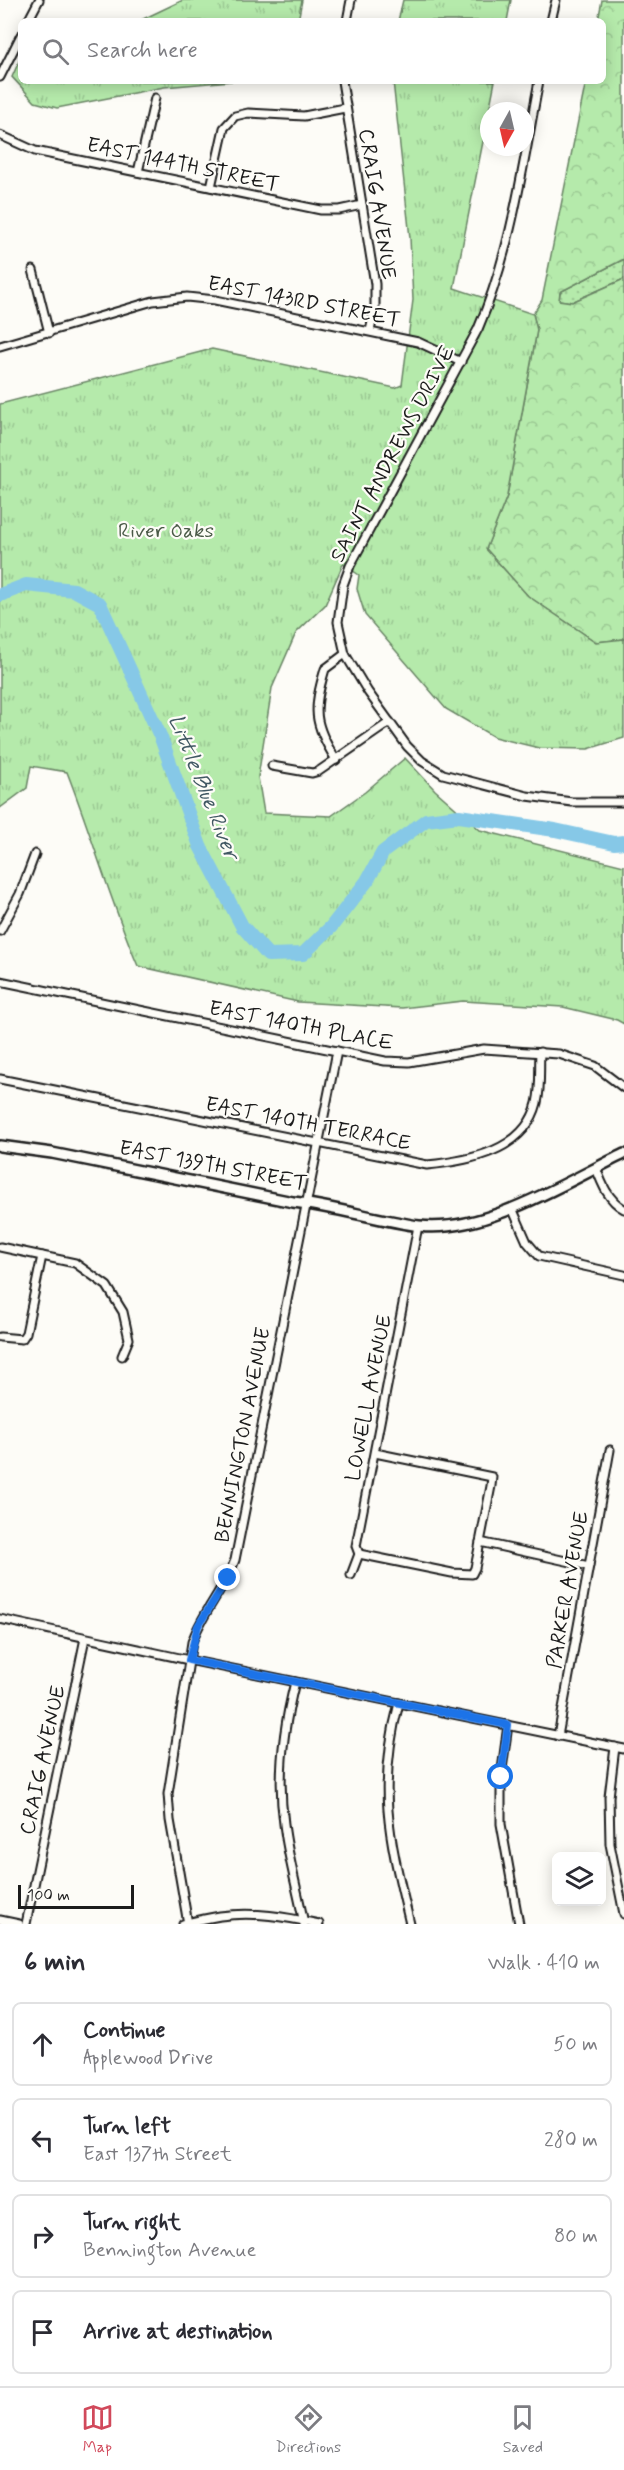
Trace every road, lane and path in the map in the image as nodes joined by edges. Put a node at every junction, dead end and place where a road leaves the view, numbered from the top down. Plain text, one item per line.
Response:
1 (39, 0) edge
2 (351, 0) edge
3 (556, 0) edge
4 (30, 18) edge
5 (348, 18) edge
6 (552, 18) edge
7 (18, 41) edge
8 (0, 77) edge
9 (342, 84) edge
10 (538, 84) edge
11 (155, 98) dead end
12 (345, 108) junction
13 (0, 135) edge
14 (138, 172) junction
15 (211, 187) junction
16 (362, 205) junction
17 (33, 270) dead end
18 (370, 332) junction
19 (49, 333) junction
20 (0, 346) edge
21 (461, 362) junction
22 (345, 654) junction
23 (390, 722) junction
24 (336, 760) junction
25 (273, 766) dead end
26 (624, 802) edge
27 (35, 854) dead end
28 (0, 931) edge
29 (0, 981) edge
30 (337, 1051) junction
31 (540, 1052) junction
32 (0, 1079) edge
33 (624, 1088) edge
34 (319, 1143) junction
35 (0, 1146) edge
36 (624, 1154) edge
37 (596, 1168) junction
38 (306, 1203) junction
39 (512, 1208) junction
40 (624, 1209) edge
41 (418, 1226) junction
42 (0, 1247) edge
43 (42, 1256) junction
44 (624, 1275) edge
45 (0, 1337) edge
46 (122, 1356) dead end
47 (610, 1450) dead end
48 (375, 1454) junction
49 (480, 1542) junction
50 (359, 1554) junction
51 (589, 1566) junction
52 (351, 1575) dead end
53 (0, 1618) edge
54 (85, 1638) junction
55 (189, 1660) junction
56 (295, 1682) junction
57 (399, 1703) junction
58 (508, 1725) junction
59 (558, 1736) junction
60 (615, 1747) junction
61 (624, 1749) edge
62 (624, 1914) edge
63 (0, 1920) edge
64 (304, 1922) edge
65 (19, 1924) edge
66 (26, 1924) edge
67 (186, 1924) edge
68 (319, 1924) edge
69 (410, 1924) edge
70 (519, 1924) edge

1 - 4 street
2 - 5 street
3 - 6 street
7 - 8 street
9 - 12 street, CRAIG AVENUE
10 - 21 street, SAINT ANDREWS DRIVE
11 - 14 street
12 - 15 street
12 - 16 street, CRAIG AVENUE
13 - 14 street, EAST 144TH STREET
14 - 15 street, EAST 144TH STREET
15 - 16 street, EAST 144TH STREET
16 - 18 street, CRAIG AVENUE
17 - 19 street
18 - 19 street, EAST 143RD STREET
18 - 21 street, EAST 143RD STREET
19 - 20 street, EAST 143RD STREET
21 - 22 street, SAINT ANDREWS DRIVE
22 - 23 street, SAINT ANDREWS DRIVE
22 - 24 street
23 - 24 street
23 - 26 street, SAINT ANDREWS DRIVE
24 - 25 street
27 - 28 street
29 - 30 street, EAST 140TH PLACE
30 - 31 street, EAST 140TH PLACE
30 - 34 street, BENNINGTON AVENUE
31 - 33 street, EAST 140TH PLACE
31 - 34 street, EAST 140TH TERRACE
32 - 34 street, EAST 140TH TERRACE
34 - 38 street, BENNINGTON AVENUE
35 - 38 street, EAST 139TH STREET
36 - 37 street, EAST 139TH STREET
37 - 39 street, EAST 139TH STREET
37 - 40 street
38 - 41 street, EAST 139TH STREET
38 - 55 street, BENNINGTON AVENUE
39 - 41 street, EAST 139TH STREET
39 - 44 street
41 - 48 street, LOWELL AVENUE
42 - 43 street
43 - 45 street
43 - 46 street
47 - 51 street, PARKER AVENUE
48 - 49 street
48 - 50 street, LOWELL AVENUE
49 - 50 street
49 - 51 street
50 - 52 street, LOWELL AVENUE
51 - 59 street, PARKER AVENUE
53 - 54 street
54 - 55 street
54 - 66 street, CRAIG AVENUE
55 - 56 street
55 - 67 street, BENNINGTON AVENUE
56 - 57 street
56 - 64 street
57 - 58 street
57 - 69 street
58 - 59 street
58 - 70 street
59 - 60 street
60 - 61 street
60 - 62 street
63 - 65 street
64 - 67 street
64 - 68 street

